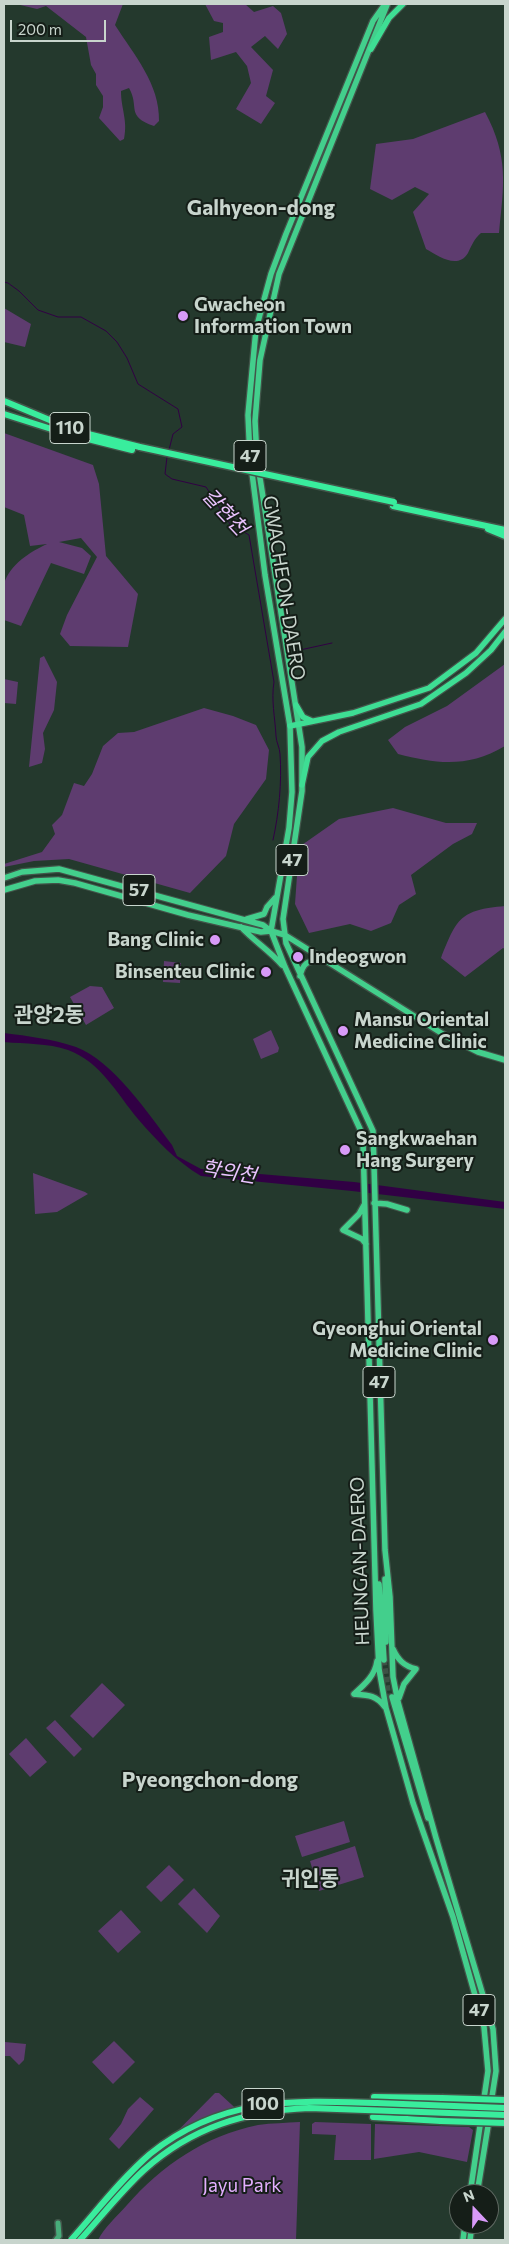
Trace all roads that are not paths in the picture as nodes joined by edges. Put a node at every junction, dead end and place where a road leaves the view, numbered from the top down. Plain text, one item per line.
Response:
1 (387, 4) edge
2 (403, 4) edge
3 (374, 21) junction
4 (379, 26) junction
5 (370, 49) junction
6 (4, 401) edge
7 (4, 414) edge
8 (140, 449) junction
9 (393, 504) junction
10 (470, 522) junction
11 (505, 526) edge
12 (505, 530) edge
13 (505, 536) edge
14 (505, 620) edge
15 (505, 632) edge
16 (296, 705) junction
17 (314, 721) junction
18 (299, 725) junction
19 (290, 726) junction
20 (302, 784) junction
21 (4, 878) edge
22 (4, 890) edge
23 (275, 898) junction
24 (244, 919) junction
25 (242, 927) junction
26 (271, 931) junction
27 (285, 935) junction
28 (323, 960) junction
29 (287, 972) junction
30 (300, 976) junction
31 (505, 1060) edge
32 (364, 1202) junction
33 (374, 1202) junction
34 (408, 1210) dead end
35 (366, 1244) junction
36 (371, 1419) junction
37 (381, 1419) junction
38 (372, 1439) junction
39 (381, 1440) junction
40 (375, 1550) junction
41 (385, 1550) junction
42 (392, 1645) junction
43 (378, 1652) junction
44 (398, 1702) junction
45 (386, 1708) junction
46 (436, 1838) junction
47 (427, 1841) junction
48 (374, 2097) dead end
49 (505, 2100) edge
50 (505, 2108) edge
51 (505, 2115) edge
52 (373, 2117) dead end
53 (505, 2123) edge
54 (471, 2184) edge
55 (479, 2184) edge
56 (58, 2223) dead end
57 (56, 2240) edge
58 (71, 2240) edge
59 (80, 2240) edge

1 - 3 main road, GWACHEON-DAERO / 47
1 - 4 main road, GWACHEON-DAERO
2 - 5 highway
3 - 4 main road
3 - 19 main road, GWACHEON-DAERO / 47
4 - 5 main road, GWACHEON-DAERO
5 - 16 main road, GWACHEON-DAERO
6 - 8 highway, 110
7 - 8 highway, 110
8 - 9 highway, 110
9 - 10 highway, 110
9 - 11 highway, 110
10 - 12 highway, 110
10 - 13 highway
14 - 17 highway
15 - 20 highway
16 - 17 highway
16 - 18 main road, GWACHEON-DAERO
17 - 18 highway
18 - 19 highway
18 - 20 main road, GWACHEON-DAERO
19 - 23 main road, GWACHEON-DAERO / 47
20 - 27 main road, GWACHEON-DAERO / 47
21 - 24 main road, 57
22 - 25 main road, 57
23 - 24 main road
23 - 26 main road, GWACHEON-DAERO / 47
24 - 26 main road, 57
25 - 26 main road, 57
25 - 29 main road
26 - 27 main road, 57
26 - 29 main road, HEUNGAN-DAERO / 47
27 - 28 main road, 57
27 - 30 main road, HEUNGAN-DAERO / 47
28 - 30 main road
28 - 31 main road, 57
29 - 32 main road, HEUNGAN-DAERO / 47
30 - 33 main road, HEUNGAN-DAERO / 47
32 - 35 main road, HEUNGAN-DAERO / 47
32 - 35 main road
33 - 34 main road
33 - 37 main road, HEUNGAN-DAERO / 47
35 - 36 main road, HEUNGAN-DAERO / 47
36 - 37 main road
36 - 38 main road, HEUNGAN-DAERO / 47
37 - 39 main road, HEUNGAN-DAERO / 47
38 - 39 main road
38 - 40 main road, HEUNGAN-DAERO / 47
39 - 41 main road, HEUNGAN-DAERO / 47
40 - 41 main road, 47
40 - 43 main road, HEUNGAN-DAERO
41 - 42 main road, HEUNGAN-DAERO
42 - 44 main road, HEUNGAN-DAERO
42 - 44 main road
43 - 45 main road, HEUNGAN-DAERO
43 - 45 main road
44 - 46 main road, HEUNGAN-DAERO
45 - 47 main road, HEUNGAN-DAERO
46 - 47 main road, 47
46 - 55 main road, HEUNGAN-DAERO / 47
47 - 54 main road, HEUNGAN-DAERO / 47
48 - 49 highway, bridge
50 - 58 highway, 100, bridge
51 - 59 highway, 100, bridge
52 - 53 highway, bridge
56 - 57 main road

